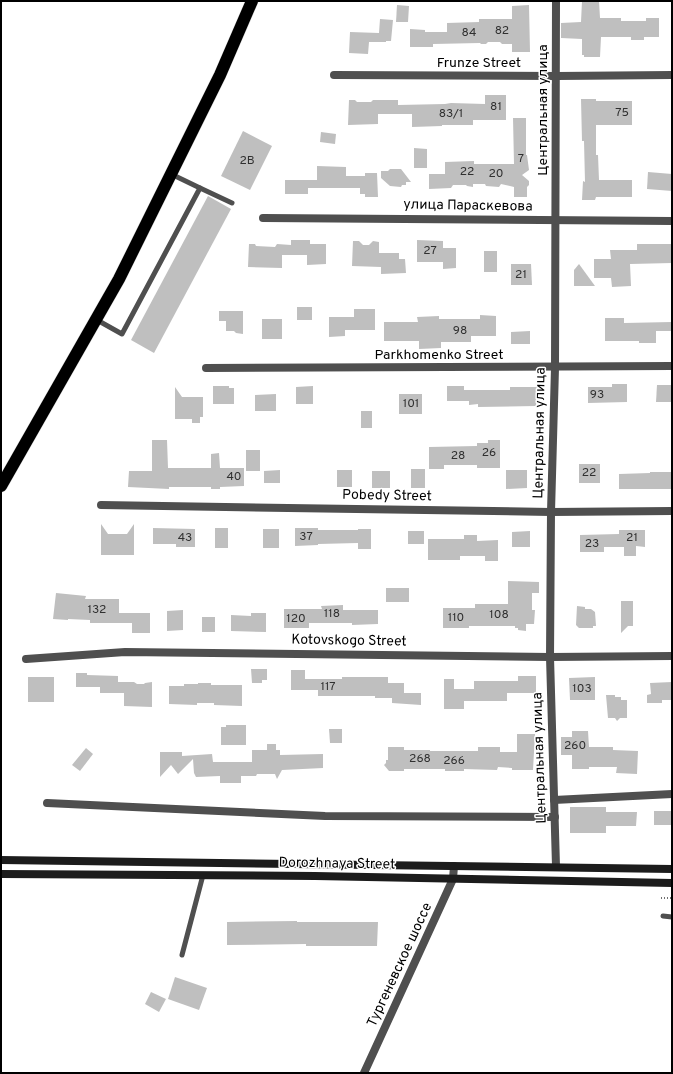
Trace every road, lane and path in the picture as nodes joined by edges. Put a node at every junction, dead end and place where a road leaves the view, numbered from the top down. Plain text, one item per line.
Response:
1 (244, 1) edge
2 (252, 1) edge
3 (556, 1) edge
4 (334, 75) dead end
5 (672, 75) edge
6 (556, 76) junction
7 (171, 174) junction
8 (200, 188) junction
9 (232, 203) dead end
10 (263, 218) dead end
11 (555, 220) junction
12 (672, 221) edge
13 (96, 320) junction
14 (672, 366) edge
15 (206, 368) dead end
16 (555, 368) junction
17 (1, 473) edge
18 (1, 486) edge
19 (101, 505) dead end
20 (552, 512) junction
21 (672, 512) edge
22 (672, 656) edge
23 (550, 657) junction
24 (26, 659) dead end
25 (672, 794) edge
26 (554, 800) junction
27 (47, 803) dead end
28 (555, 818) junction
29 (1, 860) edge
30 (454, 866) junction
31 (556, 866) junction
32 (672, 868) edge
33 (1, 874) edge
34 (203, 875) junction
35 (453, 879) junction
36 (672, 883) edge
37 (661, 898) dead end
38 (672, 898) edge
39 (663, 916) dead end
40 (672, 917) edge
41 (182, 955) dead end
42 (364, 1073) edge

1 - 17 highway
2 - 7 highway
3 - 6 street, Центральная улица
4 - 6 street, Frunze Street
5 - 6 street, Frunze Street
6 - 11 street, Центральная улица
7 - 8 lane
7 - 13 highway
8 - 9 lane
8 - 13 lane
10 - 11 street, улица Параскевова
11 - 12 street, улица Параскевова
11 - 16 street, Центральная улица
13 - 18 highway
14 - 16 street, Parkhomenko Street
15 - 16 street, Parkhomenko Street
16 - 20 street, Центральная улица
19 - 20 street, Pobedy Street
20 - 21 street, Pobedy Street
20 - 23 street, Центральная улица
22 - 23 street, Kotovskogo Street
23 - 24 street, Kotovskogo Street
23 - 26 street, Центральная улица
25 - 26 street
26 - 28 street, Центральная улица
27 - 28 street
28 - 31 street, Центральная улица
29 - 30 main road, Dorozhnaya Street
30 - 31 main road, Dorozhnaya Street
30 - 35 street, Тургеневское шоссе
31 - 32 main road, Dorozhnaya Street
33 - 34 main road, Dorozhnaya Street
34 - 35 main road, Dorozhnaya Street
34 - 41 lane
35 - 36 main road, Dorozhnaya Street
35 - 42 street, Тургеневское шоссе
37 - 38 path
39 - 40 lane

